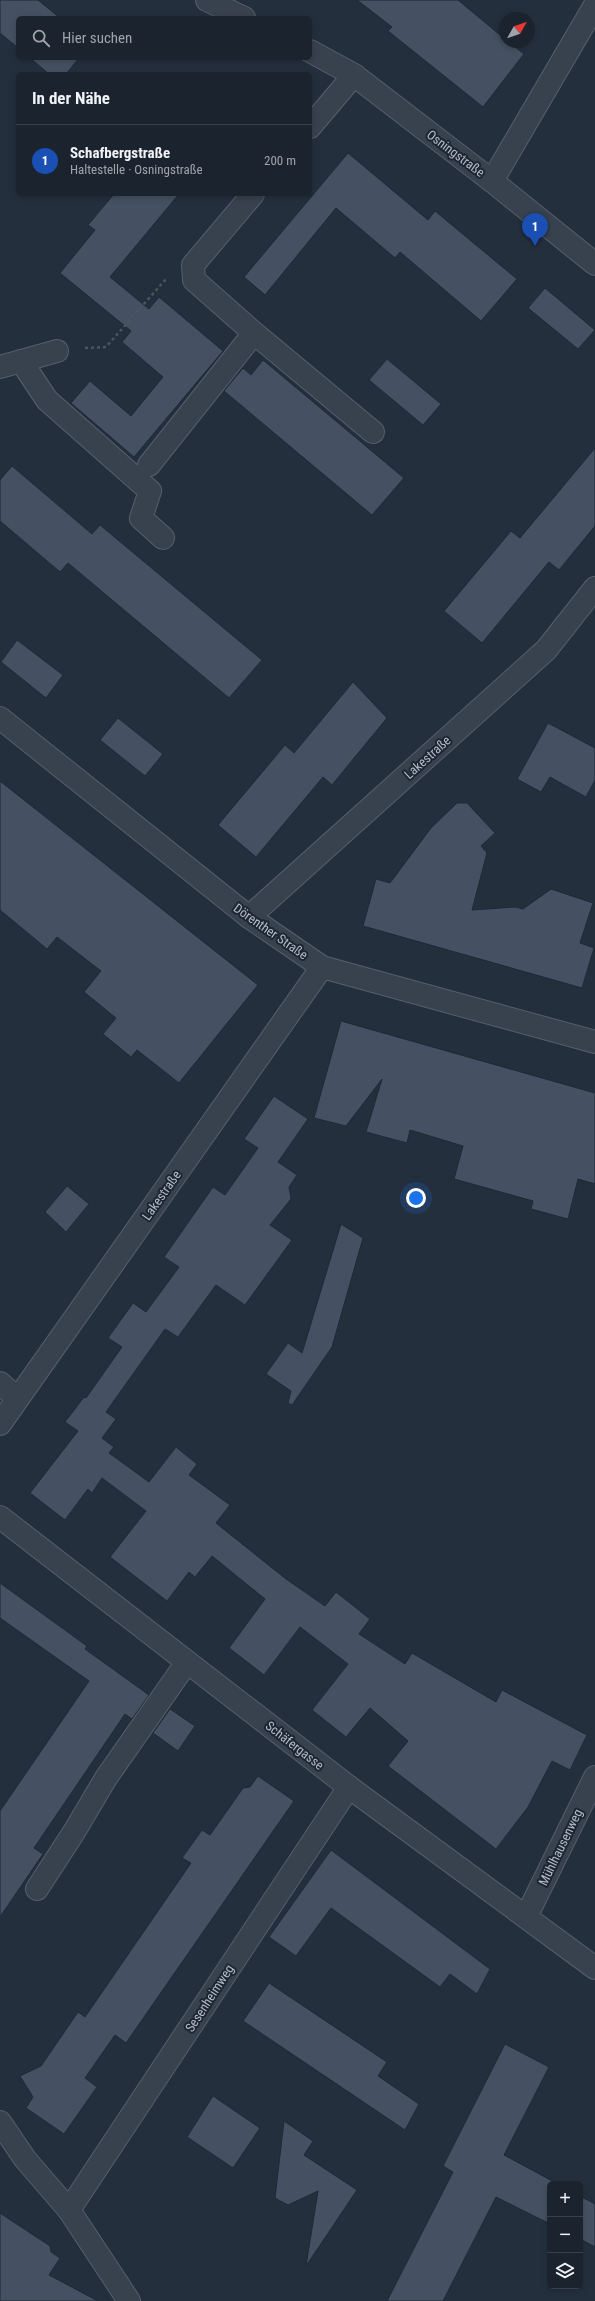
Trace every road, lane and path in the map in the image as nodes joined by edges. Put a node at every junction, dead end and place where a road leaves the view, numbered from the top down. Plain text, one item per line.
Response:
1 (207, 0) edge
2 (595, 6) edge
3 (240, 16) edge
4 (312, 52) edge
5 (354, 75) junction
6 (312, 125) edge
7 (492, 181) junction
8 (251, 196) edge
9 (595, 264) edge
10 (193, 265) junction
11 (254, 333) junction
12 (57, 351) joint
13 (21, 361) junction
14 (0, 367) edge
15 (373, 432) dead end
16 (149, 465) dead end
17 (163, 538) dead end
18 (595, 588) edge
19 (0, 718) edge
20 (249, 917) junction
21 (322, 967) junction
22 (595, 1042) edge
23 (0, 1383) edge
24 (18, 1398) junction
25 (0, 1424) edge
26 (0, 1517) edge
27 (187, 1662) junction
28 (595, 1776) edge
29 (349, 1787) junction
30 (37, 1889) dead end
31 (526, 1916) junction
32 (595, 1968) edge
33 (0, 2122) edge
34 (69, 2210) junction
35 (129, 2301) edge

1 - 3 street
2 - 7 street
4 - 5 street, Osningstraße
5 - 6 street
5 - 7 street, Osningstraße
7 - 9 street, Osningstraße
8 - 10 street
10 - 11 street
10 - 12 path
11 - 15 street
11 - 16 street
12 - 13 street
13 - 14 street
13 - 17 street
18 - 20 street, Lakestraße
19 - 20 street, Dörenther Straße
20 - 21 street, Dörenther Straße
21 - 22 street, Dörenther Straße
21 - 24 street, Lakestraße
23 - 24 street
24 - 25 street, Lakestraße
26 - 27 street, Schäfergasse
27 - 29 street, Schäfergasse
27 - 30 street
28 - 31 street, Mühlhausenweg
29 - 31 street, Schäfergasse
29 - 34 street, Sesenheimweg
31 - 32 street, Schäfergasse
33 - 34 street
34 - 35 street

